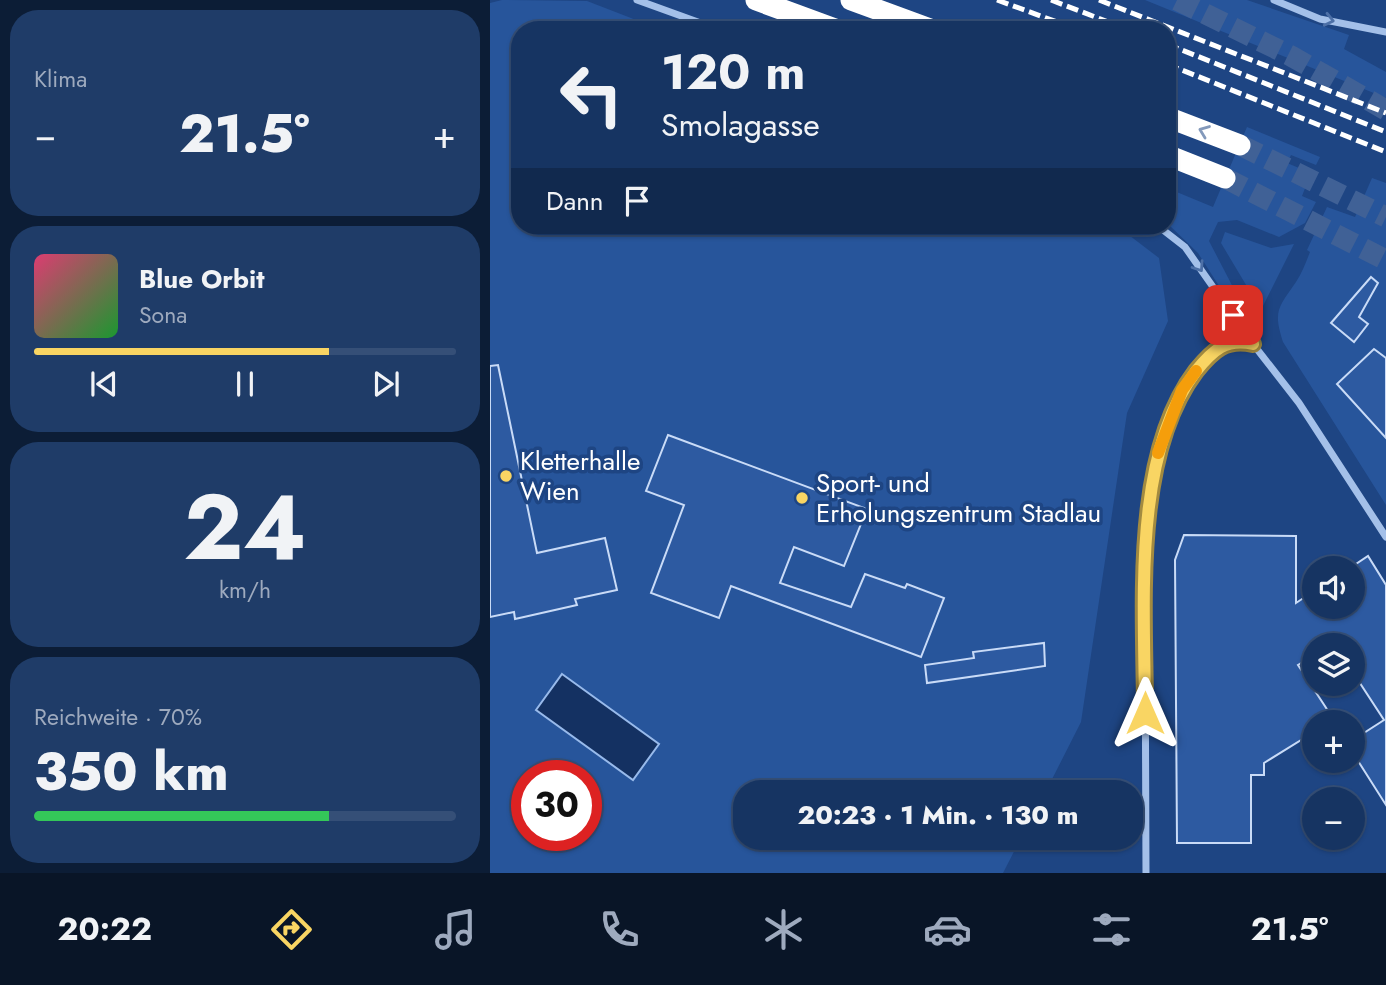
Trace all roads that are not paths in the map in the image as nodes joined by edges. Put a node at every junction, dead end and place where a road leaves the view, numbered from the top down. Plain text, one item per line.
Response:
1 (637, 0) edge
2 (756, 0) edge
3 (851, 0) edge
4 (1274, 0) edge
5 (695, 21) edge
6 (813, 21) edge
7 (908, 21) edge
8 (1386, 32) edge
9 (1176, 120) edge
10 (1240, 145) tunnel mouth
11 (1176, 159) edge
12 (1225, 178) tunnel mouth
13 (1170, 235) edge
14 (1253, 344) junction
15 (1386, 537) edge
16 (1146, 873) edge

1 - 5 street
2 - 6 highway
3 - 7 highway
4 -> 8 street
10 -> 9 highway
11 - 12 highway
13 -> 14 street
14 - 15 street
14 - 16 street

